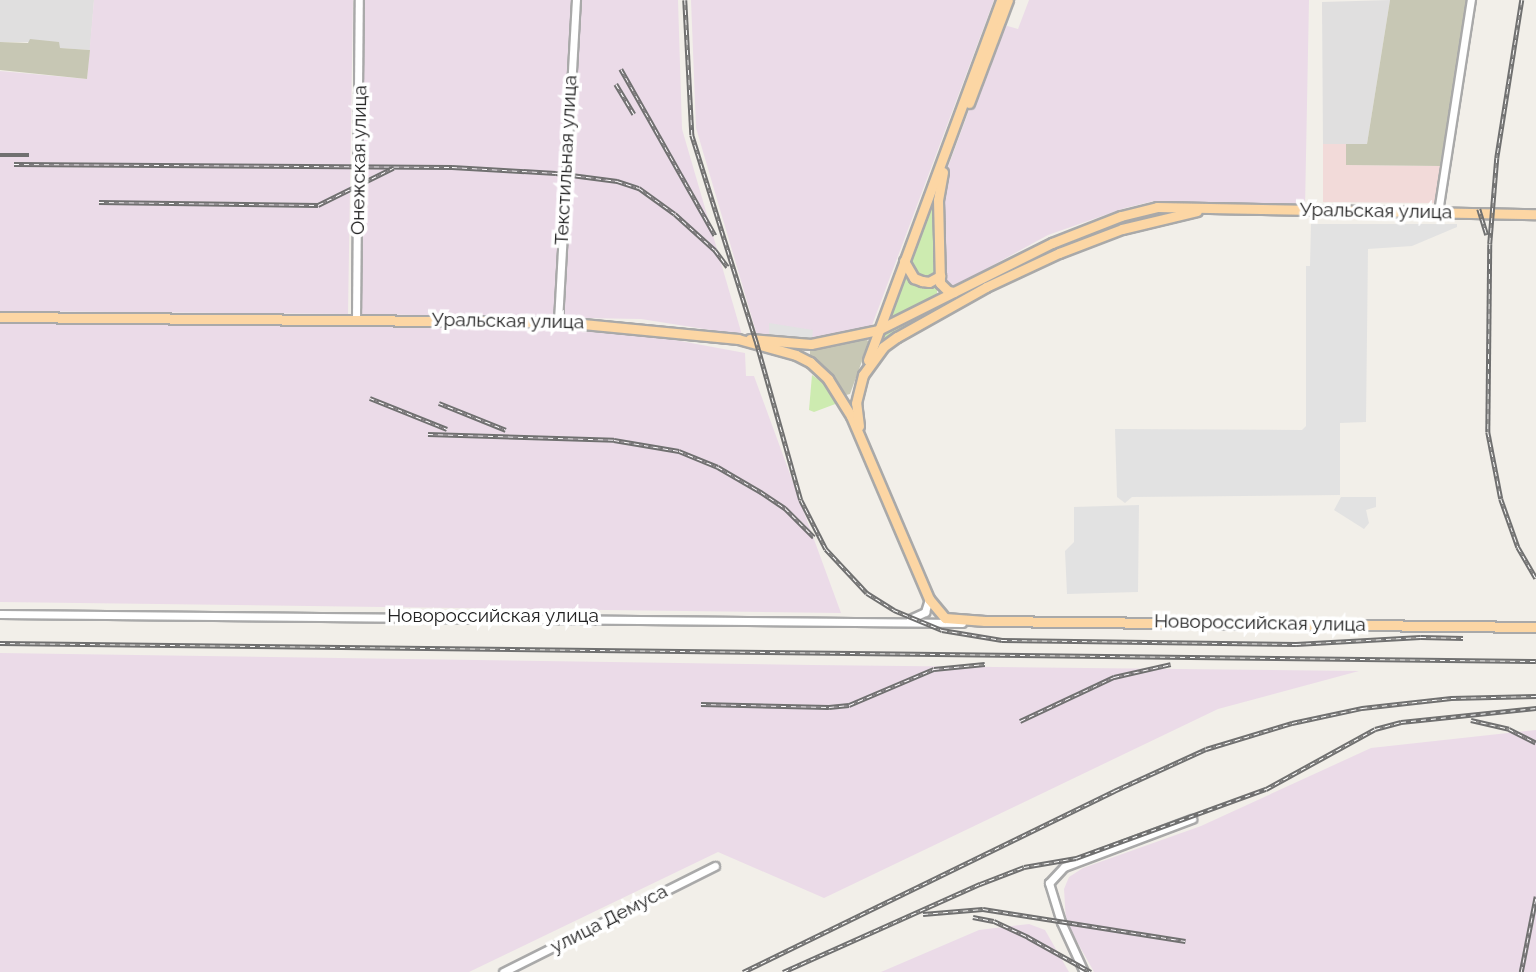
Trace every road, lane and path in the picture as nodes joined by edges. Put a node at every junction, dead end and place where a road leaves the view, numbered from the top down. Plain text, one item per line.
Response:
1 (359, 0) edge
2 (576, 0) edge
3 (1001, 0) edge
4 (1008, 0) edge
5 (1471, 0) edge
6 (939, 175) junction
7 (1216, 207) junction
8 (1438, 212) junction
9 (1127, 214) junction
10 (1536, 214) edge
11 (1148, 222) junction
12 (904, 261) junction
13 (1009, 264) junction
14 (1032, 264) junction
15 (940, 276) junction
16 (955, 292) junction
17 (0, 316) edge
18 (356, 319) junction
19 (558, 321) junction
20 (878, 330) junction
21 (692, 333) junction
22 (811, 344) junction
23 (810, 362) junction
24 (863, 375) junction
25 (862, 440) junction
26 (929, 599) junction
27 (0, 614) edge
28 (985, 621) junction
29 (888, 622) junction
30 (1536, 627) edge
31 (1192, 819) dead end
32 (715, 866) dead end
33 (503, 972) edge
34 (1084, 972) edge

1 - 18 street, Онежская улица
2 - 19 street, Текстильная улица
3 - 6 main road
4 - 6 main road
5 - 8 street
6 - 12 main road
6 - 15 main road
7 - 8 main road, Уральская улица
7 - 9 main road, Уральская улица
7 - 11 main road, Уральская улица
8 - 10 main road, Уральская улица
9 - 11 main road
9 - 13 main road, Уральская улица
11 - 14 main road, Уральская улица
12 - 15 main road
12 - 20 main road
13 - 14 main road
13 - 16 main road, Уральская улица
14 - 24 main road, Уральская улица
15 - 16 main road
16 - 20 main road, Уральская улица
17 - 18 main road, Уральская улица
18 - 19 main road, Уральская улица
19 - 21 main road, Уральская улица
20 - 22 main road, Уральская улица
20 - 24 main road
21 - 22 main road, Уральская улица
21 - 23 main road, Уральская улица
22 - 23 main road
23 - 25 main road
24 - 25 main road, Уральская улица
25 - 26 main road
26 - 28 main road, Новороссийская улица
26 - 29 street
27 - 29 street, Новороссийская улица
28 - 29 street, Новороссийская улица
28 - 30 main road, Новороссийская улица
31 - 34 street
32 - 33 street, улица Демуса

